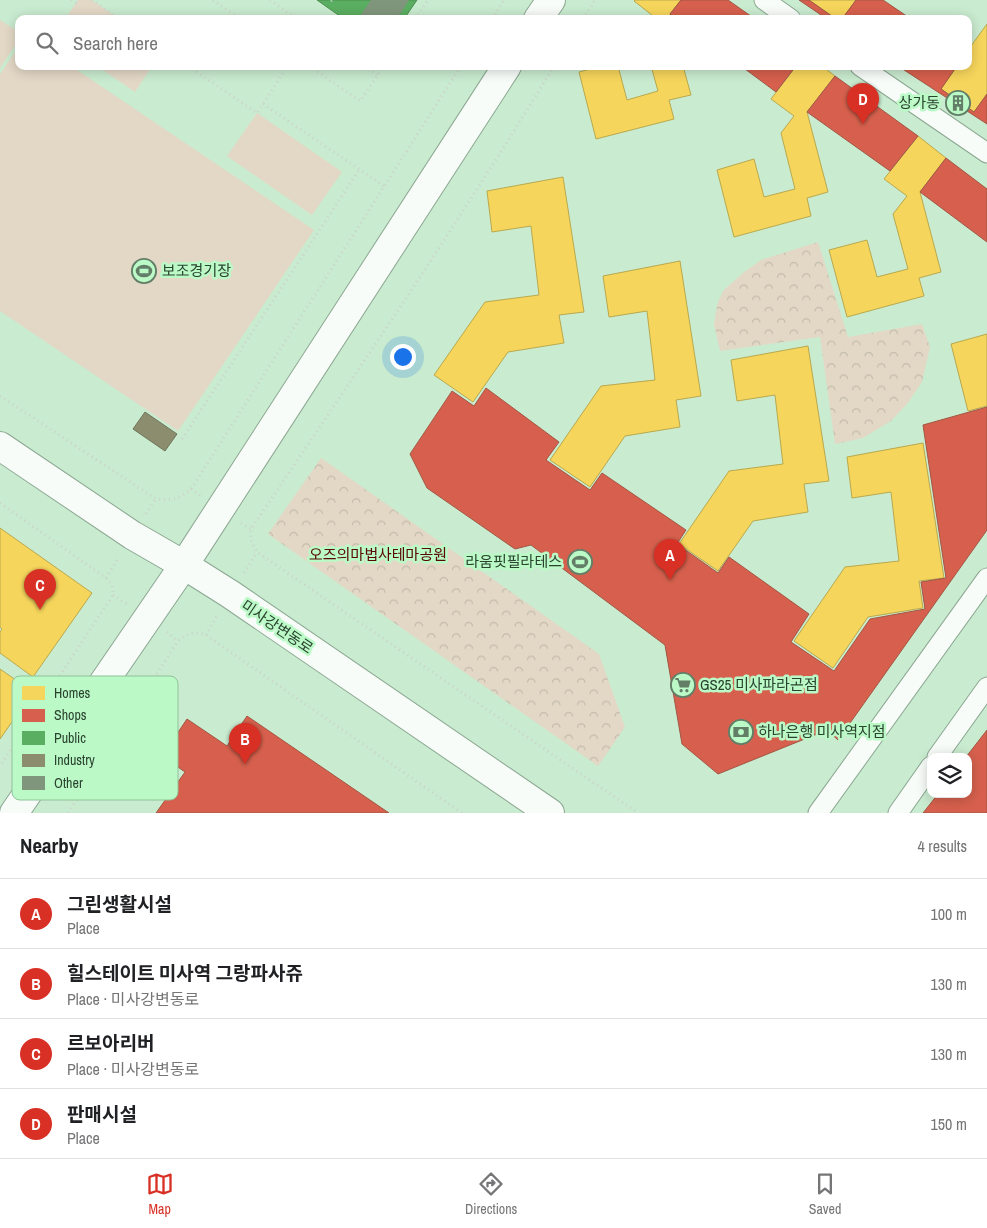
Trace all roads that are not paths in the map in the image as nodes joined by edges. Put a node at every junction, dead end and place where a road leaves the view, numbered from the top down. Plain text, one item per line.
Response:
1 (551, 0) edge
2 (764, 0) edge
3 (541, 15) edge
4 (785, 15) edge
5 (505, 70) edge
6 (866, 70) edge
7 (987, 153) edge
8 (0, 446) edge
9 (184, 565) junction
10 (987, 578) edge
11 (108, 676) edge
12 (987, 686) edge
13 (940, 753) edge
14 (927, 772) edge
15 (23, 800) edge
16 (14, 813) edge
17 (550, 813) edge
18 (818, 813) edge
19 (898, 813) edge

1 - 3 street
2 - 4 street
5 - 9 street
6 - 7 street
8 - 9 street, 미사강변동로
9 - 11 street
9 - 17 street, 미사강변동로
10 - 18 street
12 - 13 street
14 - 19 street
15 - 16 street

